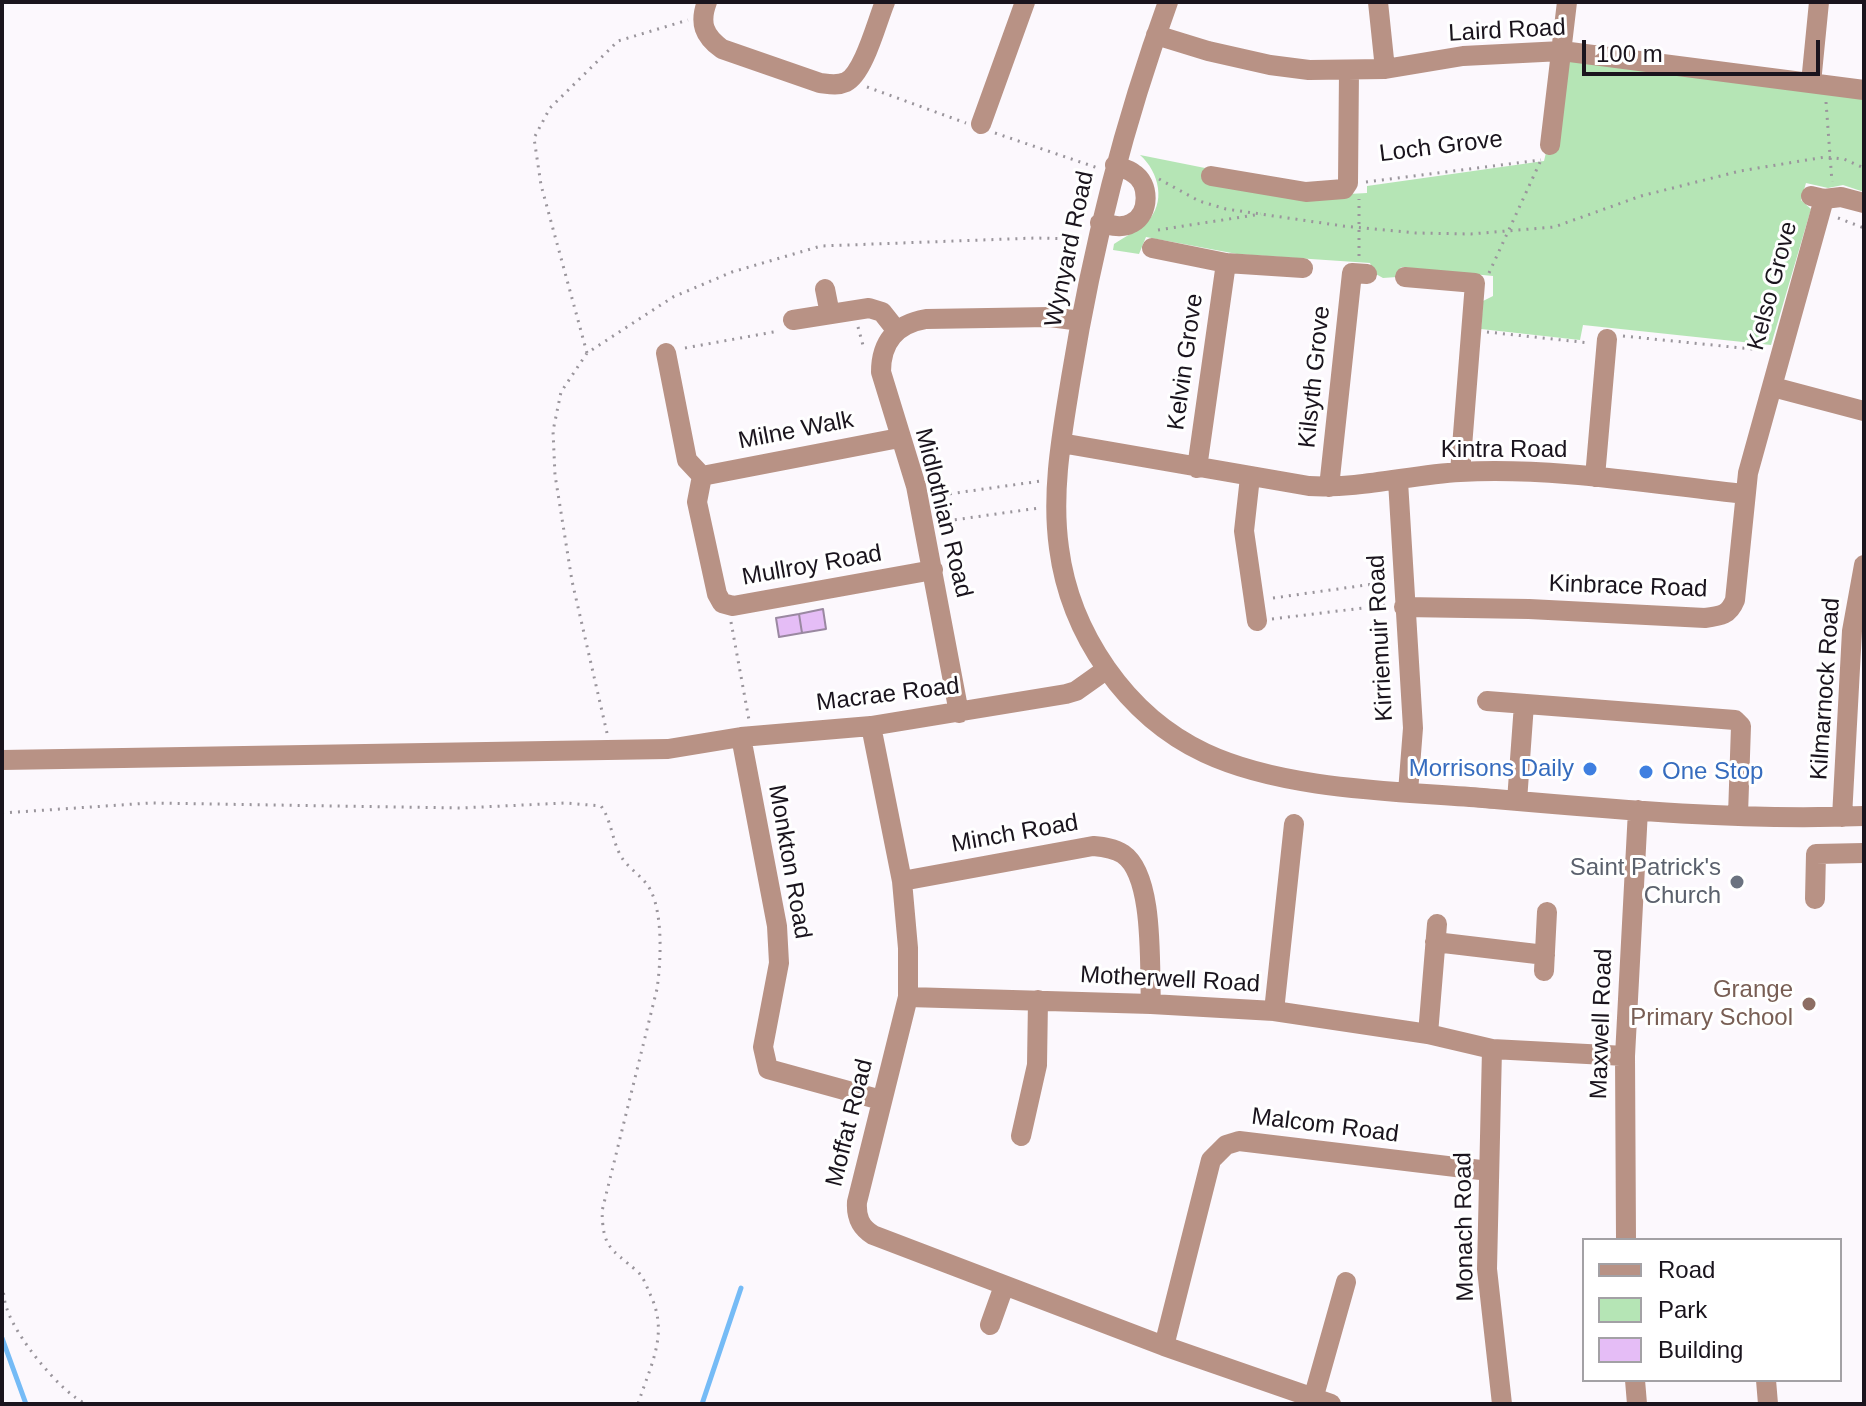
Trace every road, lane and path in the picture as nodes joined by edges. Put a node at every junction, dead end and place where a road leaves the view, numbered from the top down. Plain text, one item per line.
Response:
1 (885, 2) edge
2 (1025, 2) edge
3 (1168, 2) edge
4 (1378, 2) edge
5 (1567, 2) edge
6 (1819, 2) edge
7 (705, 9) edge
8 (1156, 35) junction
9 (1562, 51) junction
10 (1385, 69) junction
11 (1349, 71) junction
12 (856, 72) junction
13 (1818, 84) junction
14 (1864, 90) edge
15 (980, 125) junction
16 (1546, 153) junction
17 (1830, 156) junction
18 (1864, 168) edge
19 (1114, 169) junction
20 (1134, 173) junction
21 (1211, 176) dead end
22 (1353, 183) junction
23 (1826, 203) junction
24 (1864, 203) edge
25 (1261, 214) junction
26 (1359, 227) junction
27 (1864, 228) edge
28 (1098, 231) junction
29 (1508, 231) junction
30 (1153, 239) joint
31 (1226, 263) junction
32 (1303, 268) dead end
33 (1354, 273) joint
34 (1405, 277) dead end
35 (1479, 284) junction
36 (825, 289) dead end
37 (830, 314) junction
38 (856, 318) dead end
39 (1081, 321) junction
40 (786, 326) joint
41 (1471, 330) junction
42 (897, 331) junction
43 (1607, 342) junction
44 (864, 349) dead end
45 (587, 353) junction
46 (1782, 353) junction
47 (666, 354) joint
48 (1773, 387) junction
49 (1864, 411) edge
50 (899, 438) junction
51 (1061, 443) junction
52 (1197, 468) junction
53 (1460, 472) junction
54 (702, 476) junction
55 (1250, 477) junction
56 (1595, 477) junction
57 (1043, 480) dead end
58 (1398, 481) junction
59 (1329, 487) junction
60 (1745, 494) junction
61 (918, 498) junction
62 (1048, 511) junction
63 (924, 524) junction
64 (1864, 565) edge
65 (933, 570) junction
66 (1403, 579) junction
67 (1404, 605) junction
68 (733, 606) junction
69 (1255, 611) junction
70 (1107, 669) junction
71 (1487, 701) dead end
72 (1524, 704) junction
73 (959, 713) junction
74 (871, 726) junction
75 (746, 736) junction
76 (611, 750) junction
77 (2, 760) edge
78 (1408, 792) junction
79 (1517, 801) junction
80 (1638, 810) junction
81 (2, 813) edge
82 (1738, 815) junction
83 (1864, 816) edge
84 (1842, 817) junction
85 (1294, 824) dead end
86 (1864, 853) edge
87 (902, 881) junction
88 (1815, 899) dead end
89 (1547, 912) dead end
90 (908, 997) junction
91 (1038, 1000) junction
92 (1151, 1004) junction
93 (1274, 1011) junction
94 (1428, 1034) junction
95 (1492, 1049) junction
96 (1625, 1056) junction
97 (881, 1100) junction
98 (1021, 1136) dead end
99 (1489, 1171) junction
100 (1626, 1238) edge
101 (1345, 1282) dead end
102 (2, 1285) edge
103 (1004, 1286) junction
104 (990, 1325) dead end
105 (1164, 1346) junction
106 (1635, 1382) edge
107 (1766, 1382) edge
108 (1322, 1402) edge
109 (86, 1404) edge
110 (638, 1404) edge
111 (1502, 1404) edge
112 (1637, 1404) edge
113 (1768, 1404) edge

1 - 12 street
2 - 15 street
3 - 8 street, Wynyard Road
4 - 10 street
5 - 9 street
6 - 13 street
7 - 12 street
7 - 45 path
8 - 11 street, Laird Road
8 - 19 street, Wynyard Road
9 - 10 street, Laird Road
9 - 13 street, Laird Road
9 - 16 street
10 - 11 street, Laird Road
11 - 22 street
12 - 15 path
13 - 14 street, Laird Road
13 - 17 path
15 - 19 path
16 - 22 path, Loch Grove
16 - 29 path
17 - 18 path
17 - 23 path
17 - 29 path
19 - 20 street
19 - 28 street, Wynyard Road
20 - 25 path
20 - 28 street
21 - 22 street
22 - 26 path
23 - 24 street
23 - 27 path
23 - 46 street, Kelso Grove
25 - 26 path
25 - 30 path
26 - 29 path
26 - 33 path
28 - 39 street, Wynyard Road
28 - 45 path
29 - 35 path
30 - 31 street
31 - 32 street
31 - 52 street, Kelvin Grove
33 - 59 street, Kilsyth Grove
34 - 35 street
35 - 41 street
36 - 37 street
37 - 40 street
37 - 42 street
38 - 44 path
39 - 42 street
39 - 51 street, Wynyard Road
40 - 47 path
41 - 43 path
41 - 53 street
42 - 50 street, Midlothian Road
43 - 46 path
43 - 56 street
45 - 76 path
46 - 48 street, Kelso Grove
47 - 54 street
48 - 49 street
48 - 60 street
50 - 54 street, Milne Walk
50 - 61 street, Midlothian Road
51 - 52 street, Kintra Road
51 - 62 street, Wynyard Road
52 - 55 street, Kintra Road
53 - 56 street, Kintra Road
53 - 58 street, Kintra Road
54 - 68 street, Mullroy Road
55 - 59 street, Kintra Road
55 - 69 street
56 - 60 street, Kintra Road
57 - 61 path
58 - 59 street, Kintra Road
58 - 66 street, Kirriemuir Road
60 - 67 street, Kinbrace Road
61 - 63 street, Midlothian Road
62 - 63 path
62 - 70 street, Wynyard Road
63 - 65 street, Midlothian Road
64 - 84 street, Kilmarnock Road
65 - 68 street, Mullroy Road
65 - 73 street, Midlothian Road
66 - 67 street, Kirriemuir Road
66 - 69 path
67 - 69 path
67 - 78 street, Kirriemuir Road
68 - 75 path
70 - 73 street, Macrae Road
70 - 78 street, Wynyard Road
71 - 72 street
72 - 79 street
72 - 82 street
73 - 74 street, Macrae Road
74 - 75 street, Macrae Road
74 - 87 street, Moffat Road
75 - 76 street, Macrae Road
75 - 97 street, Monkton Road
76 - 77 street, Macrae Road
78 - 79 street, Wynyard Road
79 - 80 street, Wynyard Road
80 - 82 street, Wynyard Road
80 - 96 street, Maxwell Road
81 - 110 path
82 - 84 street, Wynyard Road
83 - 84 street, Wynyard Road
85 - 93 street
86 - 88 street
87 - 90 street, Moffat Road
87 - 92 street, Minch Road
89 - 94 street
90 - 91 street, Motherwell Road
90 - 97 street, Moffat Road
91 - 92 street, Motherwell Road
91 - 98 street
92 - 93 street, Motherwell Road
93 - 94 street, Motherwell Road
94 - 95 street, Motherwell Road
95 - 96 street, Motherwell Road
95 - 99 street, Monach Road
96 - 100 street, Maxwell Road
97 - 103 street, Moffat Road
99 - 105 street, Malcom Road
99 - 111 street, Monach Road
101 - 108 street
102 - 109 path
103 - 104 street
103 - 105 street, Moffat Road
105 - 108 street, Moffat Road
106 - 112 street
107 - 113 street

